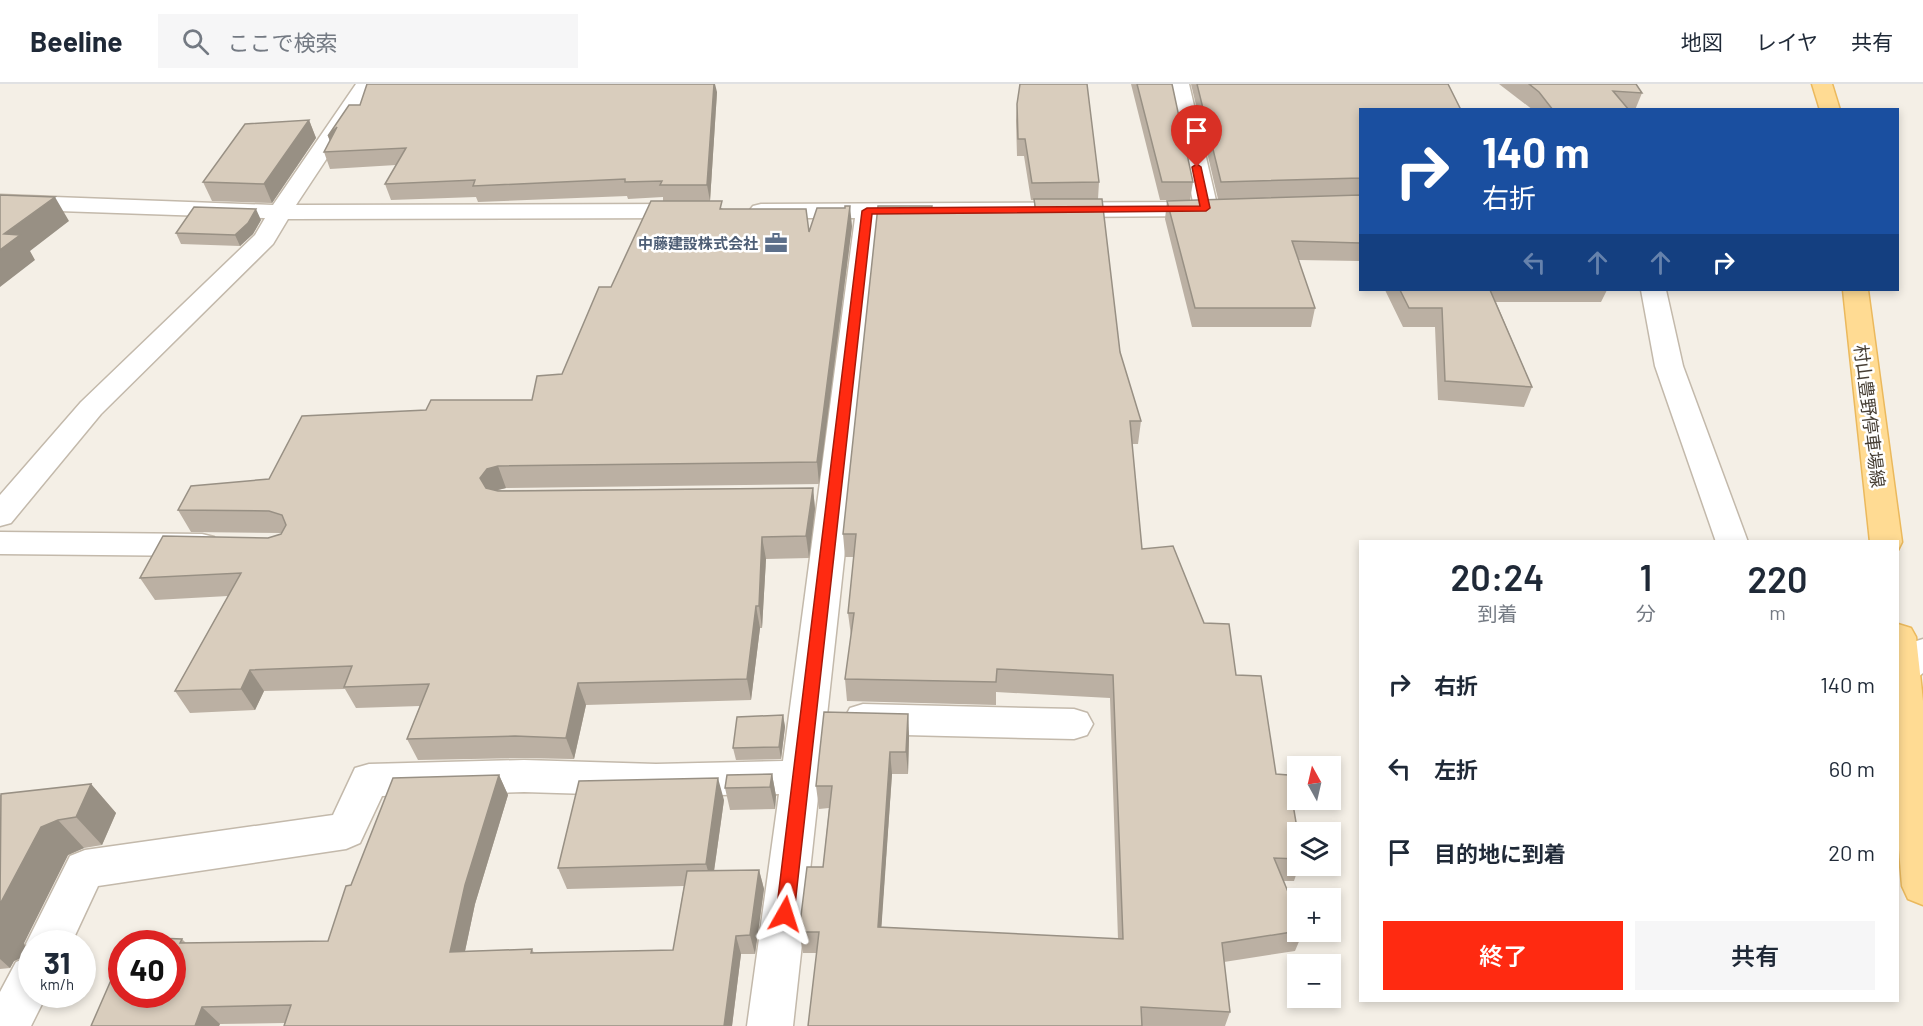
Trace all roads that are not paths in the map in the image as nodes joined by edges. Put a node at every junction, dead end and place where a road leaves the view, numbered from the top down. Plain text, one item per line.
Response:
1 (366, 84) edge
2 (1179, 84) edge
3 (1822, 84) edge
4 (1829, 108) edge
5 (0, 202) edge
6 (713, 211) edge
7 (737, 211) edge
8 (867, 211) junction
9 (281, 212) junction
10 (1653, 291) edge
11 (1855, 291) edge
12 (0, 516) edge
13 (1731, 540) edge
14 (1886, 540) edge
15 (0, 543) edge
16 (237, 546) edge
17 (1905, 657) edge
18 (808, 717) junction
19 (1074, 724) dead end
20 (800, 777) junction
21 (1923, 886) edge
22 (55, 930) edge
23 (18, 1004) edge
24 (7, 1026) edge
25 (770, 1026) edge

1 - 9 street
2 - 8 street
3 - 4 main road
5 - 9 street
6 - 9 street
7 - 8 street
8 - 18 street
9 - 12 street
10 - 13 street
11 - 14 main road, 村山豊野停車場線
15 - 16 street
17 - 21 main road
18 - 19 street
18 - 20 street
20 - 22 street
20 - 25 street
23 - 24 street

